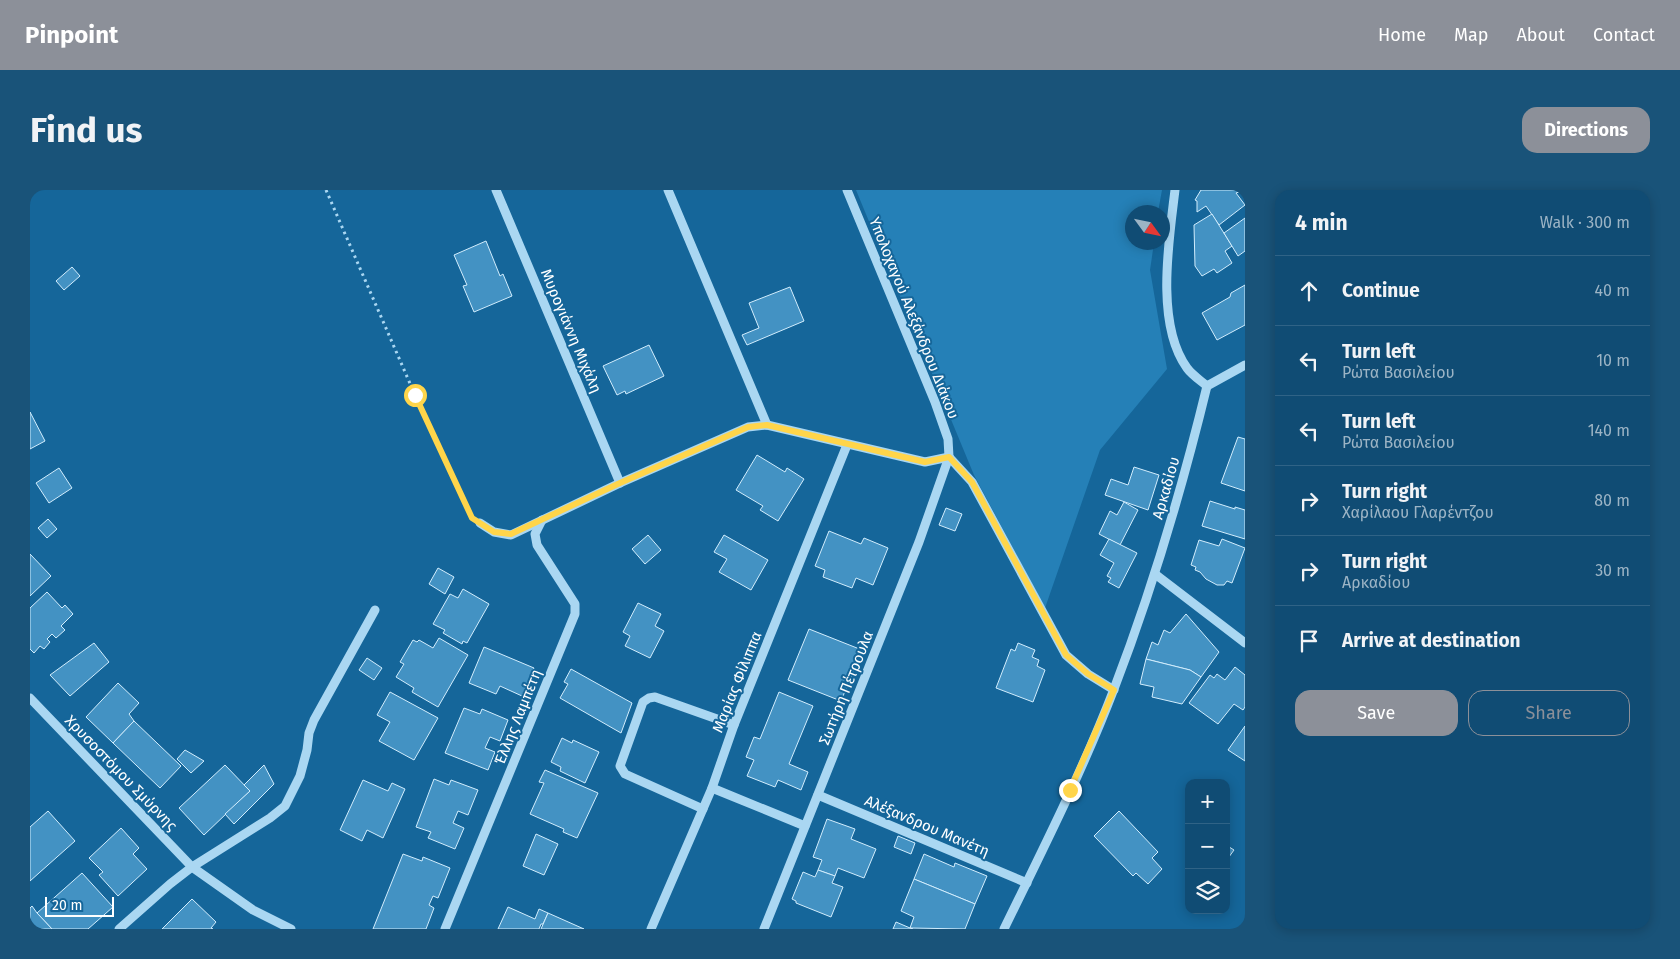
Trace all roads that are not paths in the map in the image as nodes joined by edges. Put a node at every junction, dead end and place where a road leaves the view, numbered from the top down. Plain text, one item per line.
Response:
1 (496, 190) edge
2 (668, 190) edge
3 (847, 190) edge
4 (1175, 190) edge
5 (1245, 365) edge
6 (1207, 386) junction
7 (767, 425) junction
8 (847, 445) junction
9 (949, 457) junction
10 (620, 483) junction
11 (542, 520) junction
12 (480, 523) road end
13 (1156, 574) junction
14 (375, 610) dead end
15 (1245, 643) edge
16 (1114, 690) junction
17 (30, 698) edge
18 (734, 725) junction
19 (712, 788) junction
20 (818, 796) junction
21 (703, 809) junction
22 (805, 826) junction
23 (192, 867) junction
24 (1026, 883) junction
25 (119, 929) edge
26 (291, 929) edge
27 (445, 929) edge
28 (651, 929) edge
29 (764, 929) edge
30 (1004, 929) edge

1 - 10 street, Μυρογιάννη Μιχάλη
2 - 7 street
3 - 9 street, Υπολοχαγού Αλεξάνδρου Διάκου
4 - 6 street
5 - 6 street
6 - 13 street, Αρκαδίου
7 - 8 street
7 - 10 street
8 - 9 street
8 - 18 street, Μαρίας Φίλιππα
9 - 16 street
9 - 20 street, Σωτήρη Πέτρουλα
10 - 11 street
11 - 12 street
11 - 27 street, Έλλης Λαμπέτη
13 - 15 street
13 - 16 street, Αρκαδίου
14 - 23 street
16 - 24 street, Αρκαδίου
17 - 23 street, Χρυσοστόμου Σμύρνης
18 - 19 street, Μαρίας Φίλιππα
18 - 21 street
19 - 21 street, Μαρίας Φίλιππα
19 - 22 street
20 - 22 street, Σωτήρη Πέτρουλα
20 - 24 street, Αλέξανδρου Μανέτη
21 - 28 street, Μαρίας Φίλιππα
22 - 29 street, Σωτήρη Πέτρουλα
23 - 25 street
23 - 26 street, Χρυσοστόμου Σμύρνης
24 - 30 street, Αρκαδίου

